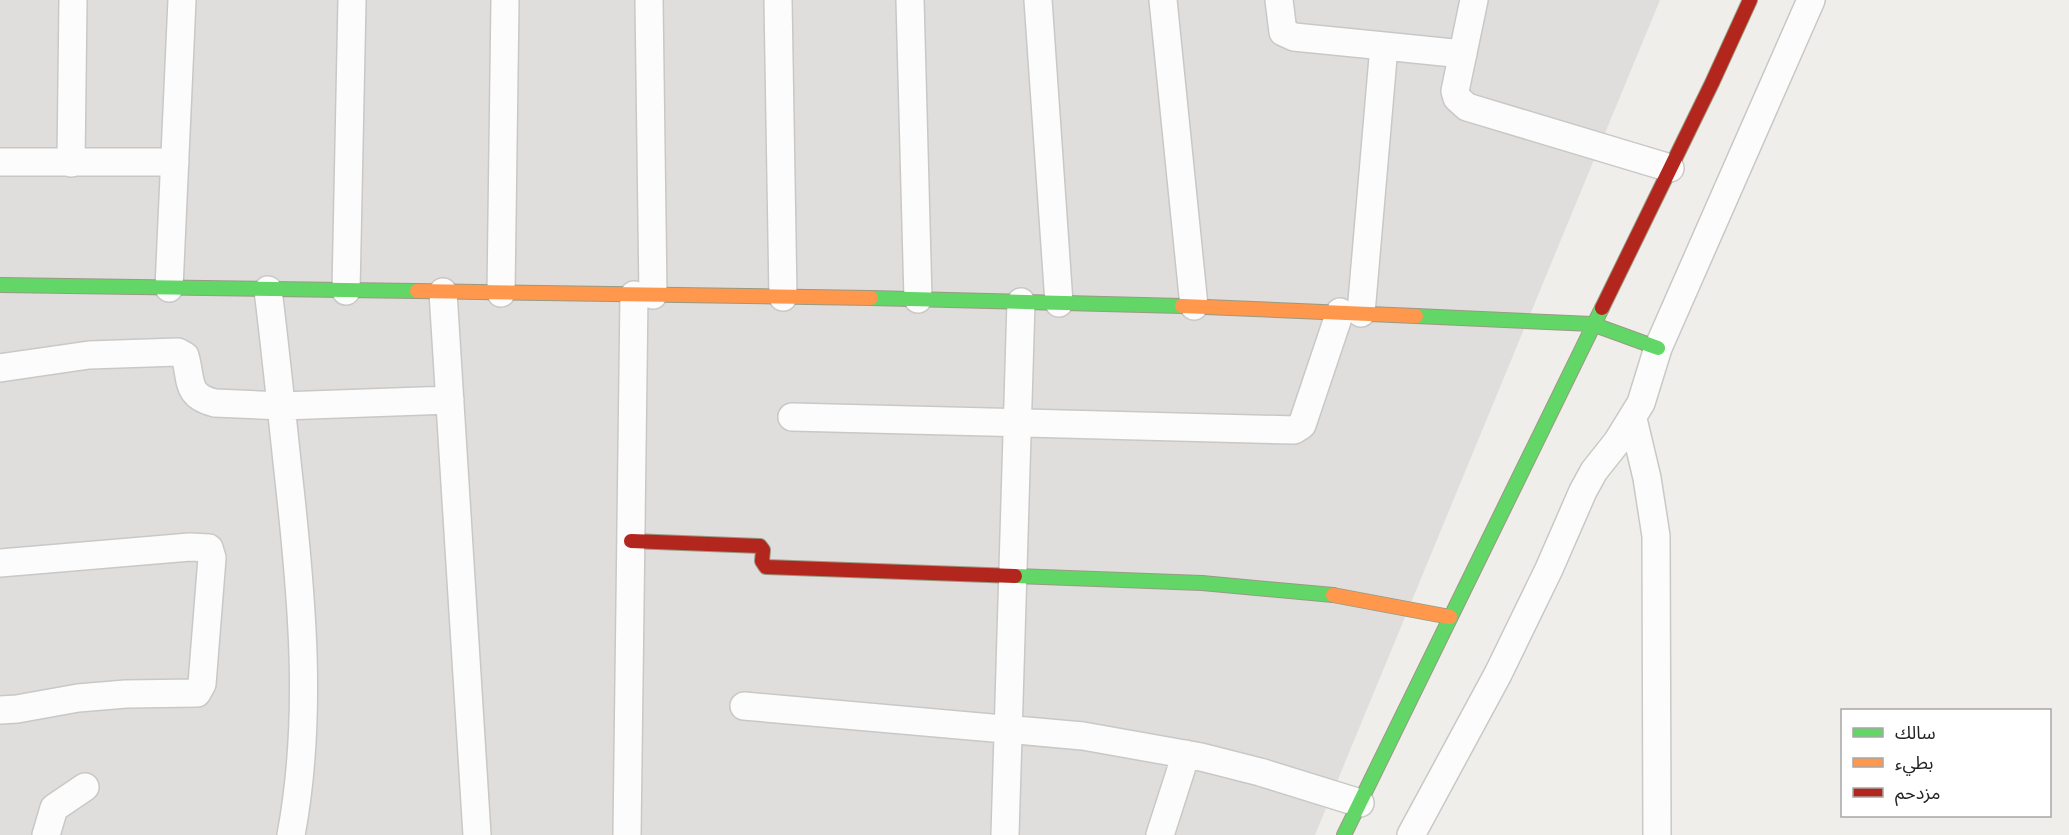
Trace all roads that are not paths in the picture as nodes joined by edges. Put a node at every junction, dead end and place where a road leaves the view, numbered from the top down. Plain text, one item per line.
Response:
1 (73, 0) edge
2 (182, 0) edge
3 (352, 0) edge
4 (505, 0) edge
5 (649, 0) edge
6 (778, 0) edge
7 (910, 0) edge
8 (1038, 0) edge
9 (1163, 0) edge
10 (1279, 0) edge
11 (1474, 0) edge
12 (1750, 0) edge
13 (1811, 0) edge
14 (1384, 46) junction
15 (1463, 54) junction
16 (0, 162) edge
17 (175, 162) junction
18 (71, 163) junction
19 (1670, 168) junction
20 (0, 285) edge
21 (169, 288) junction
22 (268, 290) junction
23 (346, 291) junction
24 (443, 292) junction
25 (501, 293) junction
26 (644, 295) junction
27 (783, 297) junction
28 (918, 299) junction
29 (1021, 302) junction
30 (1059, 303) junction
31 (1194, 306) junction
32 (1351, 312) junction
33 (1592, 324) junction
34 (1649, 345) junction
35 (0, 368) edge
36 (450, 400) junction
37 (282, 406) junction
38 (792, 417) dead end
39 (1633, 419) junction
40 (1017, 422) junction
41 (631, 541) junction
42 (0, 563) edge
43 (1012, 577) junction
44 (1450, 617) junction
45 (744, 706) dead end
46 (0, 710) edge
47 (1008, 729) junction
48 (1186, 754) junction
49 (85, 787) dead end
50 (1360, 803) junction
51 (45, 835) edge
52 (291, 835) edge
53 (477, 835) edge
54 (627, 835) edge
55 (1005, 835) edge
56 (1160, 835) edge
57 (1344, 835) edge
58 (1411, 835) edge
59 (1657, 835) edge

1 - 18 street
2 - 17 street
3 - 23 street
4 - 25 street
5 - 26 street
6 - 27 street
7 - 28 street
8 - 30 street
9 - 31 street
10 - 14 street
11 - 15 street
12 - 19 street
13 - 34 street
14 - 15 street
14 - 32 street
15 - 19 street
16 - 18 street
17 - 18 street
17 - 21 street
19 - 33 street
20 - 21 street
21 - 22 street
22 - 23 street
22 - 37 street
23 - 24 street
24 - 25 street
24 - 36 street
25 - 26 street
26 - 27 street
26 - 41 street
27 - 28 street
28 - 29 street
29 - 30 street
29 - 40 street
30 - 31 street
31 - 32 street
32 - 33 street
32 - 40 street
33 - 34 street
33 - 44 street
34 - 39 street
35 - 37 street
36 - 37 street
36 - 53 street
37 - 52 street
38 - 40 street
39 - 58 street
39 - 59 street
40 - 43 street
41 - 43 street
41 - 54 street
42 - 46 street
43 - 44 street
43 - 47 street
44 - 50 street
45 - 47 street
47 - 48 street
47 - 55 street
48 - 50 street
48 - 56 street
49 - 51 street
50 - 57 street

